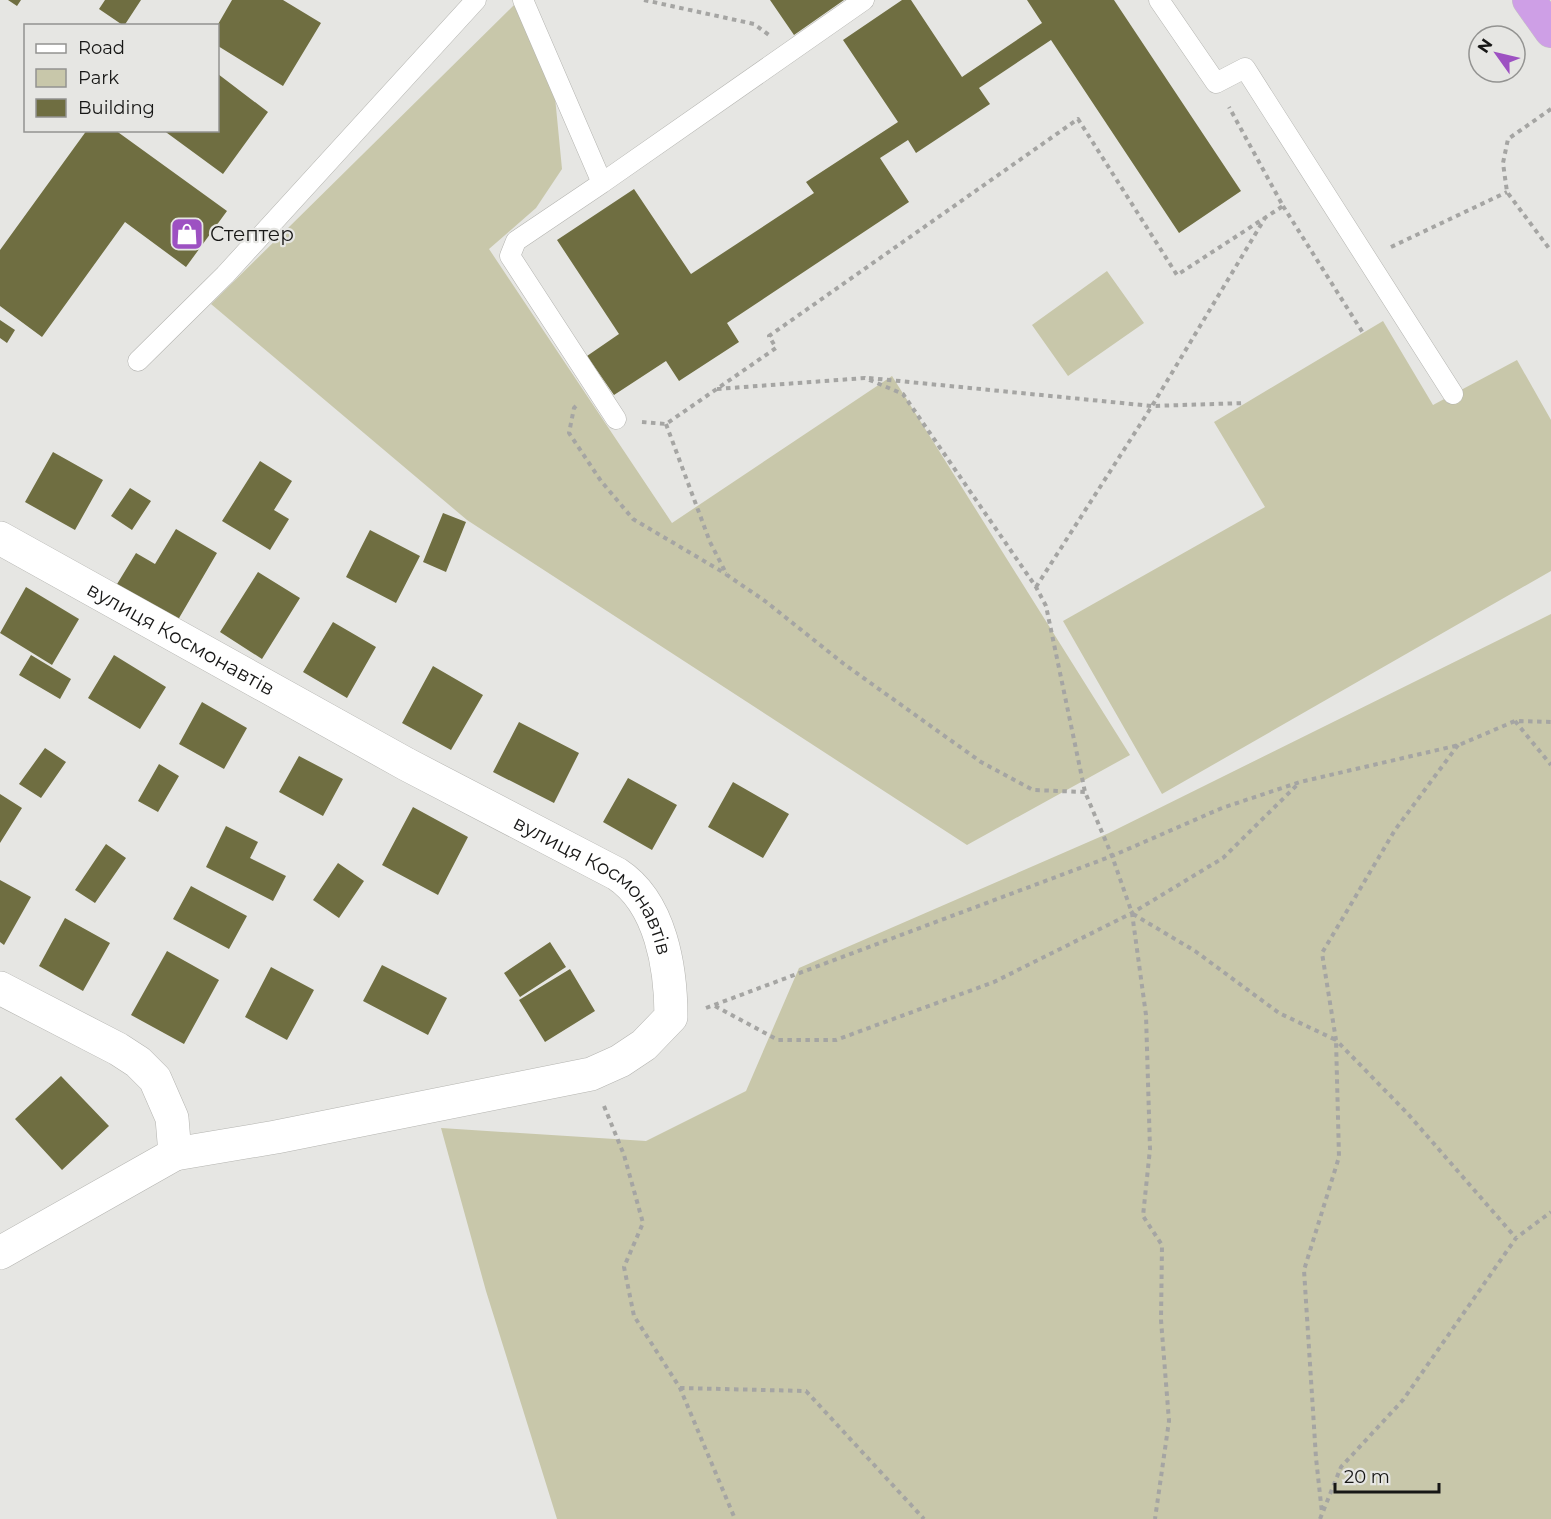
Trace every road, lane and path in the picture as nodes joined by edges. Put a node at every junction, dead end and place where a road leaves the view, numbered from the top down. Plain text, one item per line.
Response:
1 (476, 0) edge
2 (523, 0) edge
3 (644, 0) edge
4 (864, 0) edge
5 (1158, 0) edge
6 (1529, 0) edge
7 (1537, 0) edge
8 (1551, 2) edge
9 (1551, 31) edge
10 (790, 52) junction
11 (1216, 83) junction
12 (1551, 109) edge
13 (602, 183) junction
14 (1507, 192) junction
15 (1282, 206) junction
16 (1266, 217) junction
17 (1551, 251) edge
18 (1367, 258) junction
19 (1363, 333) dead end
20 (138, 362) dead end
21 (865, 378) junction
22 (717, 389) junction
23 (597, 390) junction
24 (1453, 394) dead end
25 (1245, 403) dead end
26 (1152, 406) junction
27 (616, 419) joint
28 (666, 424) junction
29 (0, 538) edge
30 (727, 575) junction
31 (1036, 587) junction
32 (1515, 721) junction
33 (1551, 722) edge
34 (1459, 745) junction
35 (1551, 765) edge
36 (1300, 782) junction
37 (1085, 792) junction
38 (1112, 856) junction
39 (1132, 914) junction
40 (0, 988) edge
41 (714, 1006) junction
42 (671, 1017) junction
43 (1336, 1040) junction
44 (591, 1074) junction
45 (175, 1154) junction
46 (1551, 1212) edge
47 (1516, 1238) junction
48 (0, 1253) edge
49 (680, 1388) junction
50 (1322, 1513) junction
51 (735, 1519) edge
52 (924, 1519) edge
53 (1155, 1519) edge
54 (1320, 1519) edge

1 - 20 lane
2 - 13 lane
3 - 10 path
4 - 10 lane
5 - 11 lane
6 - 9 highway
7 - 8 lane
10 - 13 lane
11 - 15 path
11 - 18 lane
12 - 14 path
13 - 23 lane
14 - 17 path
14 - 18 path
15 - 16 path
15 - 19 path
16 - 22 path
16 - 26 path
18 - 24 lane
21 - 22 path
21 - 26 path
21 - 31 path
22 - 28 path
23 - 27 lane
23 - 30 path
25 - 26 path
26 - 31 path
27 - 28 path
28 - 30 path
29 - 42 street, вулиця Космонавтів
30 - 37 path
31 - 37 path
32 - 33 path
32 - 34 path
32 - 35 path
34 - 36 path
34 - 43 path
36 - 38 path
36 - 39 path
37 - 38 path
38 - 39 path
38 - 41 path
39 - 41 path
39 - 43 path
39 - 53 path
40 - 45 street
41 - 42 path
42 - 44 street
43 - 47 path
43 - 50 path
44 - 45 street
44 - 49 path
45 - 48 street
46 - 47 path
47 - 50 path
49 - 51 path
49 - 52 path
50 - 54 path

